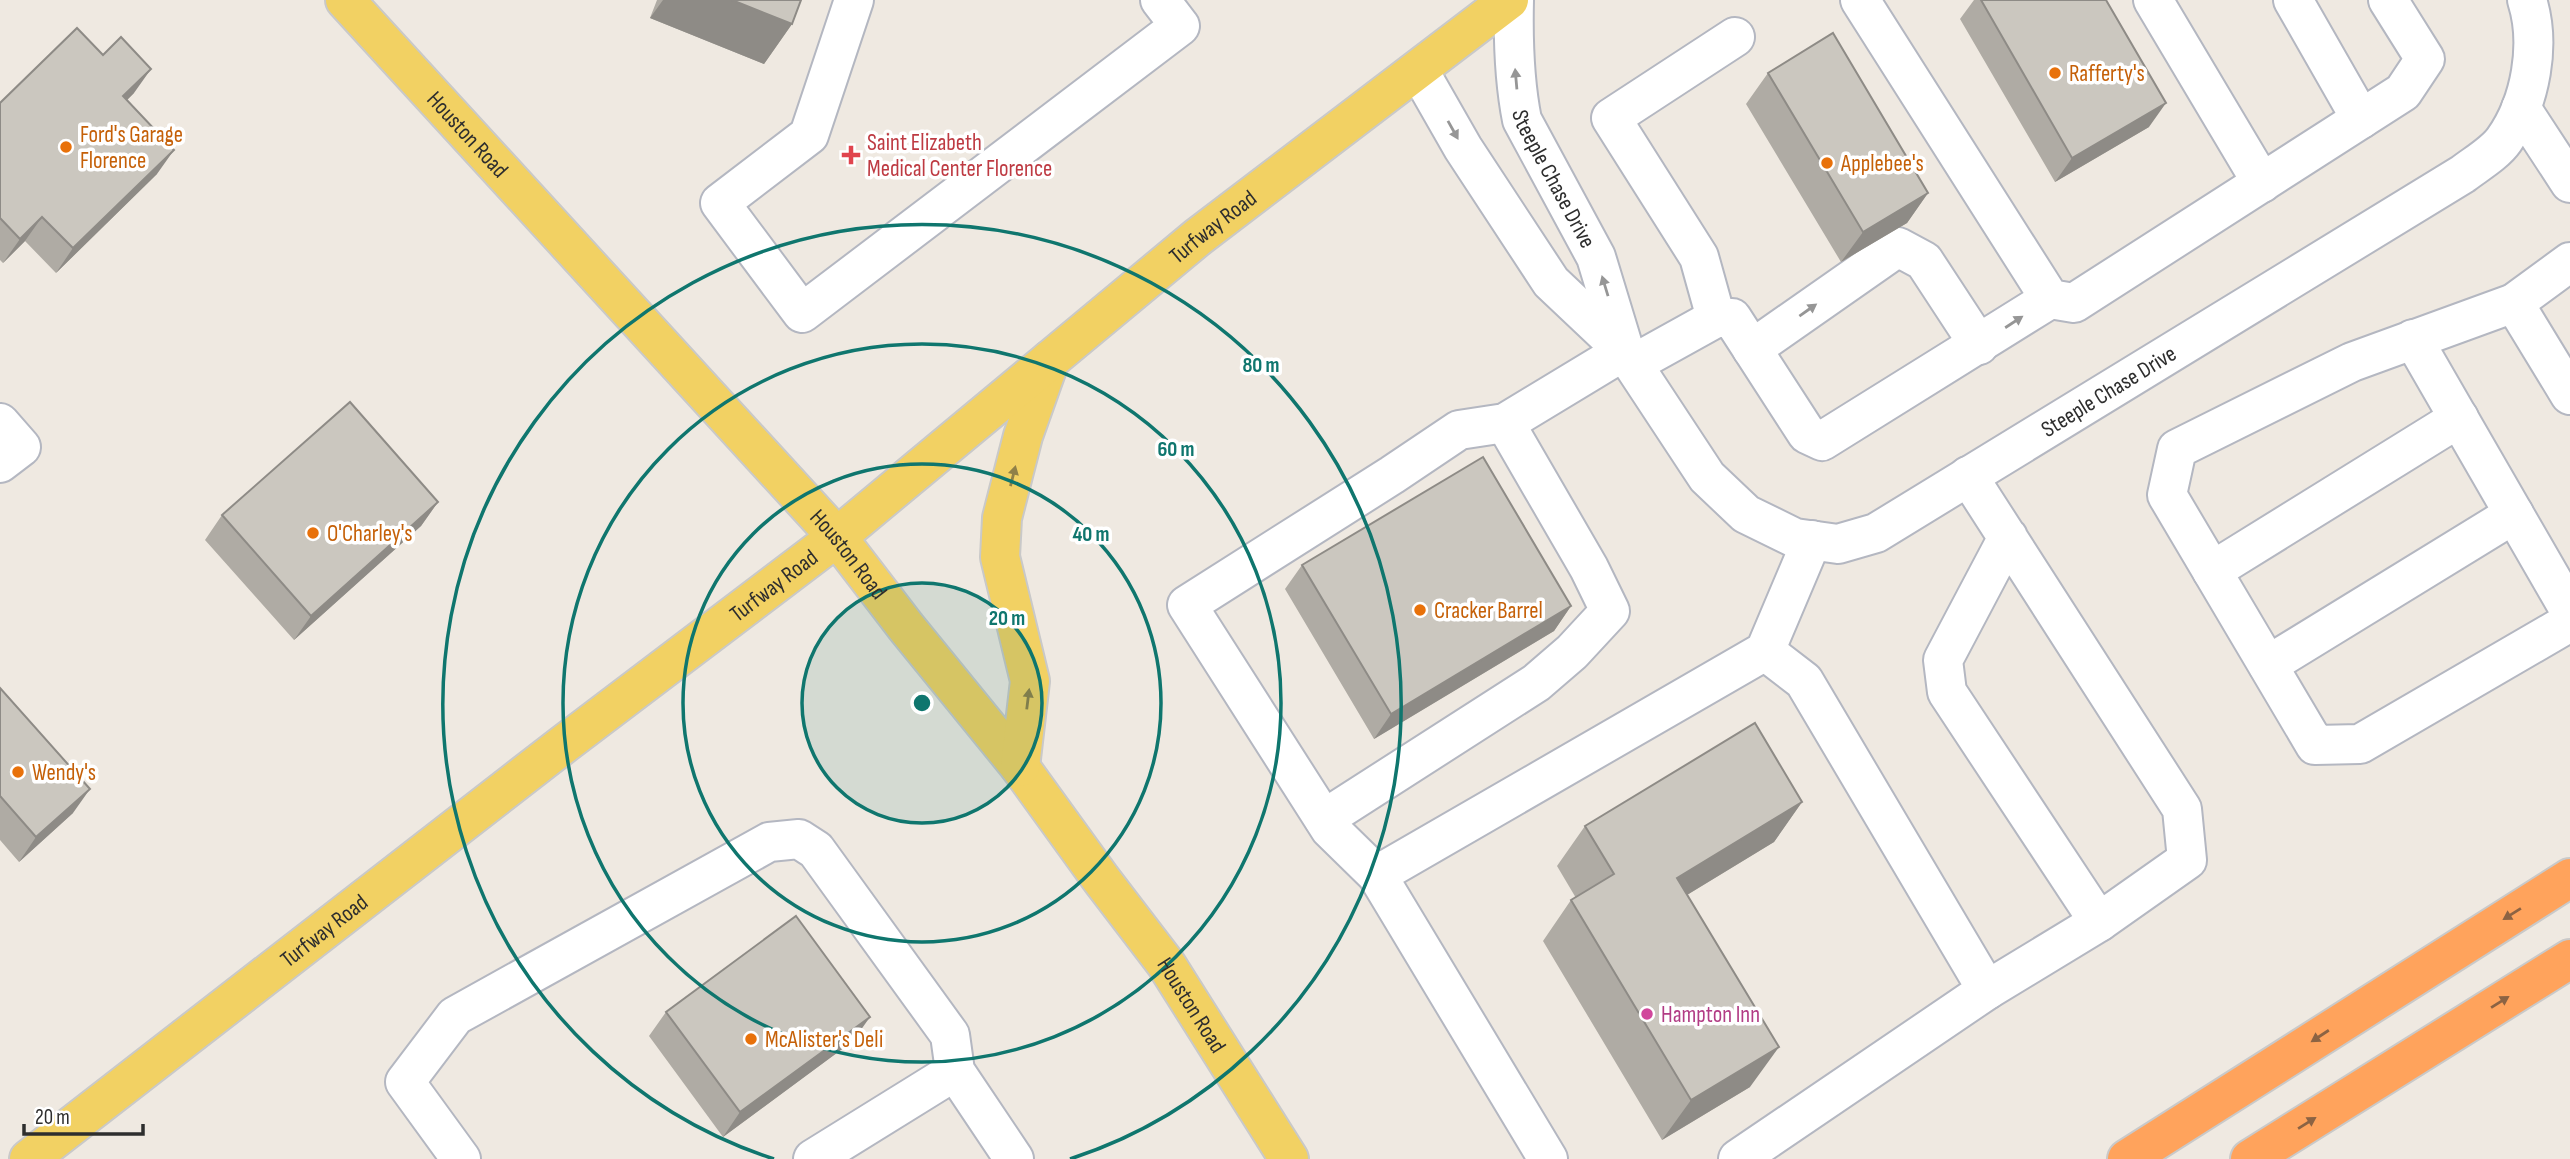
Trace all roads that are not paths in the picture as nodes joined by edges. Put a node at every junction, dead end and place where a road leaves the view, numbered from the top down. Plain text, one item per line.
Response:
1 (345, 0) edge
2 (854, 0) edge
3 (1160, 0) edge
4 (1511, 0) edge
5 (1860, 0) edge
6 (2153, 0) edge
7 (2293, 0) edge
8 (2388, 0) edge
9 (2527, 0) edge
10 (1735, 37) dead end
11 (1419, 71) junction
12 (2521, 108) junction
13 (2361, 119) junction
14 (2262, 183) junction
15 (2570, 183) edge
16 (2570, 262) edge
17 (2050, 299) junction
18 (2514, 303) junction
19 (1716, 318) junction
20 (2413, 339) junction
21 (1979, 345) junction
22 (1752, 349) junction
23 (1629, 357) junction
24 (1051, 360) junction
25 (2570, 395) edge
26 (2459, 418) junction
27 (0, 423) edge
28 (1506, 423) junction
29 (0, 463) edge
30 (1968, 476) junction
31 (2514, 514) junction
32 (837, 537) junction
33 (2008, 537) junction
34 (1812, 540) junction
35 (2212, 571) junction
36 (2570, 611) edge
37 (2570, 622) edge
38 (1765, 650) junction
39 (2268, 665) junction
40 (1020, 767) junction
41 (1324, 819) junction
42 (1377, 875) junction
43 (2570, 878) edge
44 (2099, 922) junction
45 (2570, 959) edge
46 (1987, 990) junction
47 (955, 1071) junction
48 (29, 1159) edge
49 (461, 1159) edge
50 (813, 1159) edge
51 (1014, 1159) edge
52 (1289, 1159) edge
53 (1548, 1159) edge
54 (1738, 1159) edge
55 (2127, 1159) edge
56 (2250, 1159) edge

1 - 32 main road, Houston Road
2 - 3 street
4 - 11 main road, Turfway Road
23 -> 4 street, Steeple Chase Drive
5 - 17 street
6 - 14 street
7 - 13 street
8 - 13 street
9 - 12 street, Steeple Chase Drive
10 - 19 street
11 -> 23 street, Steeple Chase Drive
11 - 24 main road, Turfway Road
12 - 15 street
12 - 30 street, Steeple Chase Drive
13 - 14 street
14 - 17 street
16 - 18 street
21 -> 17 street
18 - 20 street
18 - 25 street
19 - 22 street
19 - 23 street
20 - 26 street
20 - 35 street
21 - 22 street
22 -> 21 street
23 - 28 street
23 - 34 street, Steeple Chase Drive
24 - 32 main road, Turfway Road
40 -> 24 main road
26 - 31 street
26 - 35 street
27 - 29 street
28 - 41 street
28 - 41 street
30 - 33 street
30 - 34 street, Steeple Chase Drive
31 - 36 street
31 - 39 street
32 - 40 main road, Houston Road
32 - 48 main road, Turfway Road
33 - 44 street
33 - 44 street
34 - 38 street
35 - 39 street
37 - 39 street
38 - 42 street
38 - 46 street
40 - 52 main road, Houston Road
41 - 42 street
42 - 53 street
43 -> 55 highway
44 - 46 street
56 -> 45 highway
46 - 54 street
47 - 49 street
47 - 50 street
47 - 51 street

